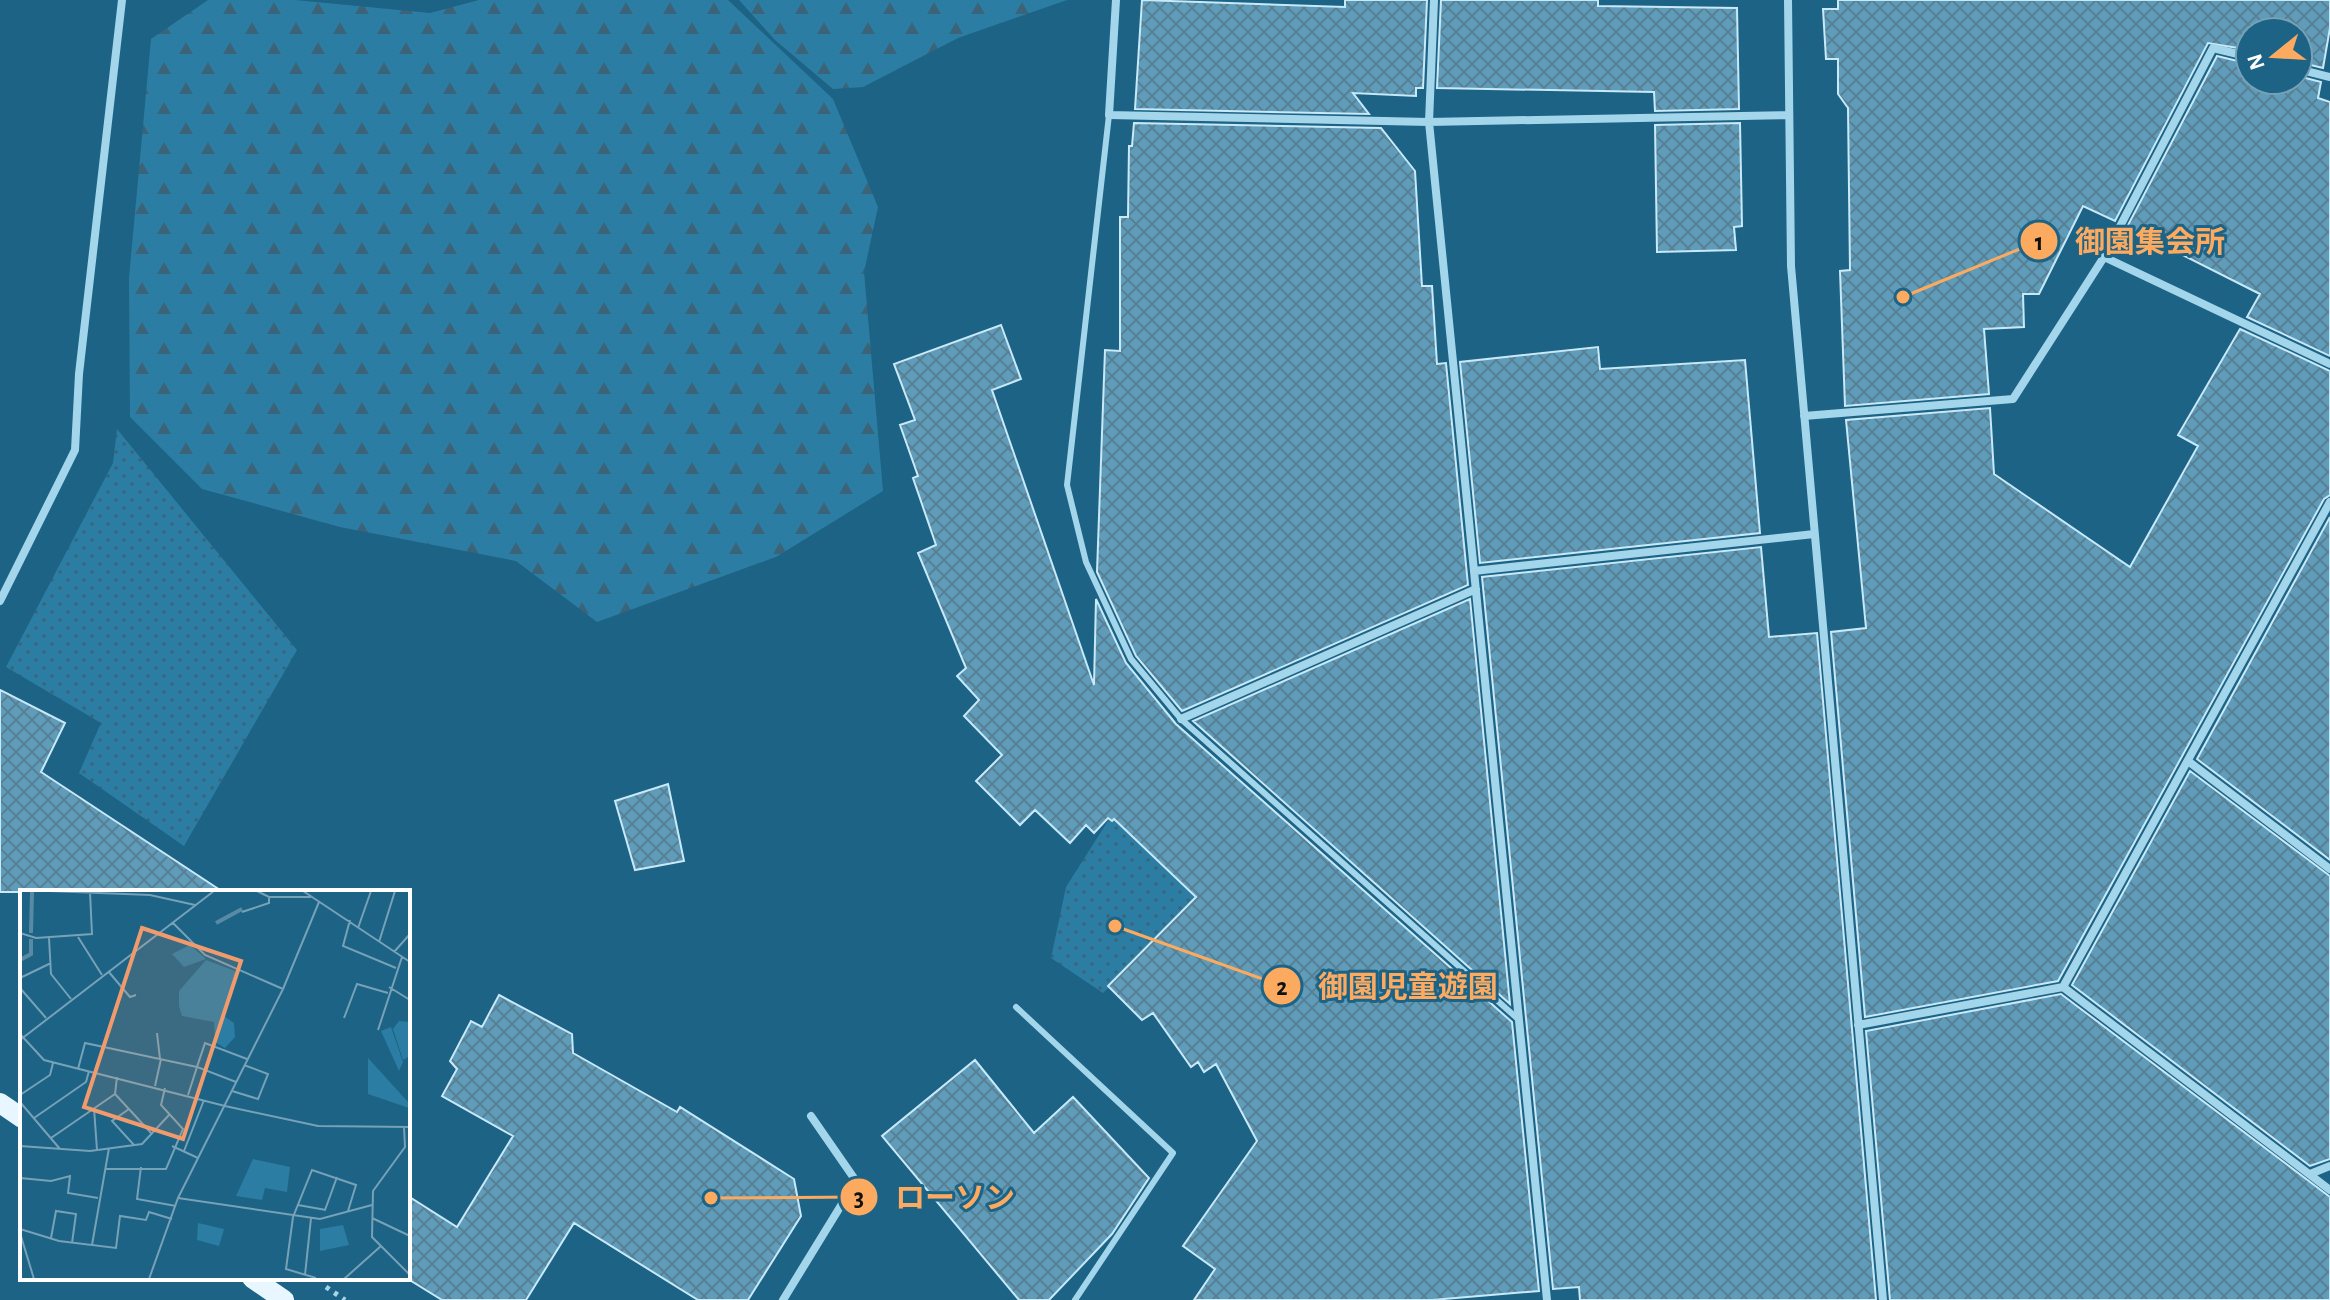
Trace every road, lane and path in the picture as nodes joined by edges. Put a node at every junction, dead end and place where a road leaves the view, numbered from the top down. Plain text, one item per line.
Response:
1 (122, 0) edge
2 (1116, 0) edge
3 (1434, 0) edge
4 (1788, 0) edge
5 (2234, 53) edge
6 (1109, 115) junction
7 (1789, 115) junction
8 (1429, 122) junction
9 (2104, 257) junction
10 (2330, 364) edge
11 (1804, 416) junction
12 (2330, 502) edge
13 (1814, 534) junction
14 (1474, 571) junction
15 (1476, 589) junction
16 (0, 601) edge
17 (1181, 719) junction
18 (2188, 761) junction
19 (2330, 869) edge
20 (2063, 987) junction
21 (1016, 1007) dead end
22 (1519, 1020) junction
23 (1858, 1025) junction
24 (0, 1103) edge
25 (811, 1116) dead end
26 (20, 1117) edge
27 (2330, 1166) edge
28 (2310, 1174) junction
29 (2330, 1190) edge
30 (255, 1280) edge
31 (284, 1300) edge
32 (783, 1300) edge
33 (1075, 1300) edge
34 (1547, 1300) edge
35 (1883, 1300) edge

1 - 16 street
2 - 6 street
3 - 8 street
4 - 7 street
5 - 9 street
6 - 8 street
6 - 17 lane
7 - 8 street
7 - 11 street
8 - 14 street
9 - 10 street
9 - 11 street
11 - 13 street
12 - 18 street
13 - 14 street
13 - 23 street
14 - 15 street
15 - 17 street
15 - 22 street
17 - 22 lane
18 - 19 street
18 - 20 street
20 - 23 street
20 - 28 street
21 - 33 lane
22 - 34 street
23 - 35 street
24 - 26 main road
25 - 32 street
27 - 28 street
28 - 29 street
30 - 31 main road

